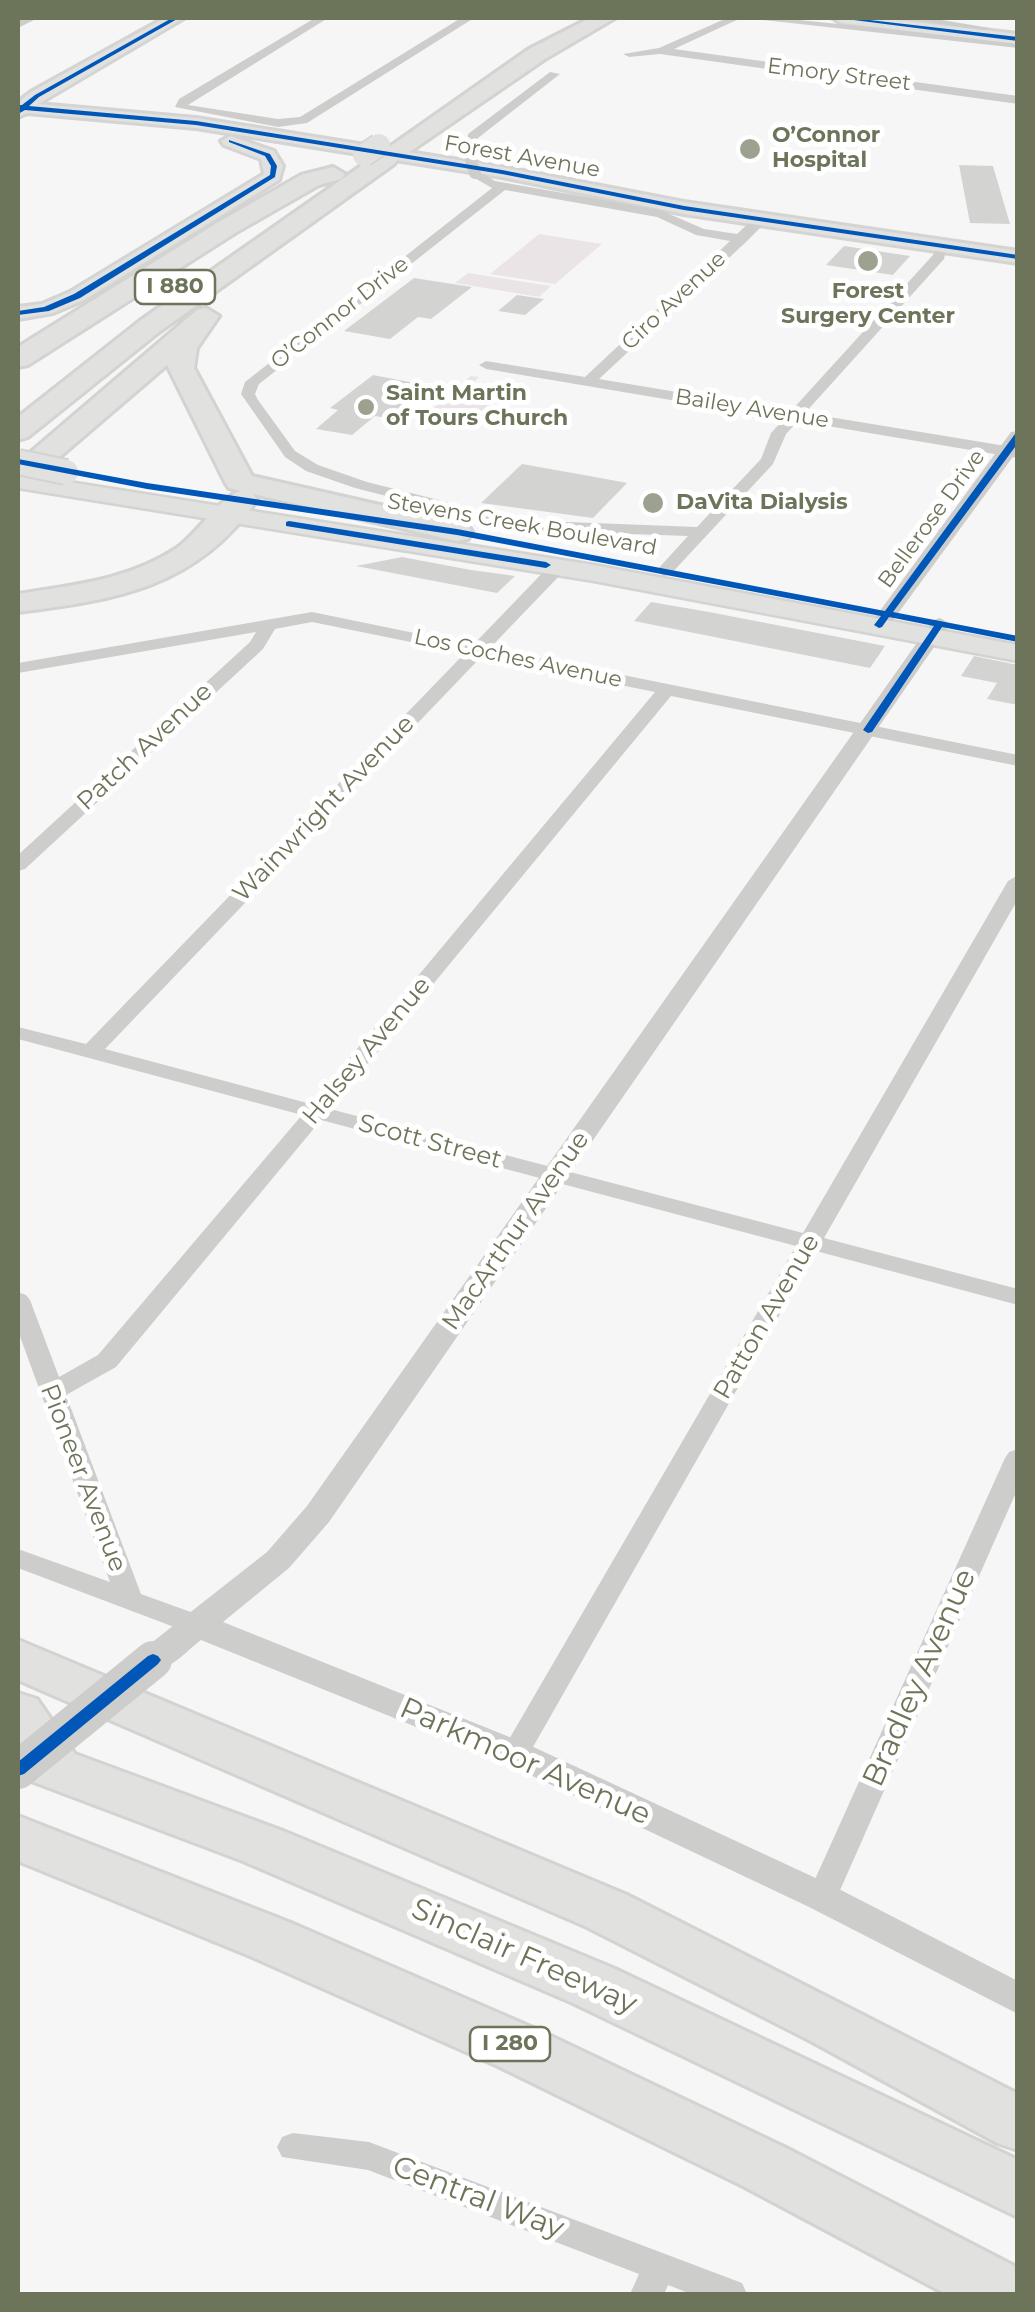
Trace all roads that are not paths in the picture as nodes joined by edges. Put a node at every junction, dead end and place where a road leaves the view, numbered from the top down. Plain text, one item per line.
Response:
1 (32, 18) edge
2 (176, 18) edge
3 (322, 18) edge
4 (443, 18) edge
5 (579, 18) edge
6 (605, 18) edge
7 (735, 18) edge
8 (751, 18) edge
9 (841, 18) edge
10 (909, 18) edge
11 (465, 19) edge
12 (18, 25) edge
13 (1018, 39) edge
14 (660, 51) junction
15 (630, 54) dead end
16 (554, 74) dead end
17 (1018, 100) edge
18 (19, 109) edge
19 (29, 128) edge
20 (382, 152) junction
21 (339, 173) junction
22 (503, 186) junction
23 (760, 220) junction
24 (201, 222) junction
25 (272, 239) junction
26 (741, 239) junction
27 (942, 246) junction
28 (1018, 257) edge
29 (141, 264) joint
30 (206, 316) junction
31 (18, 318) edge
32 (63, 331) junction
33 (18, 349) edge
34 (18, 359) edge
35 (486, 365) dead end
36 (588, 382) junction
37 (794, 416) junction
38 (18, 429) edge
39 (1014, 447) edge
40 (18, 462) edge
41 (58, 479) junction
42 (18, 480) edge
43 (220, 505) junction
44 (457, 532) junction
45 (700, 532) junction
46 (558, 567) junction
47 (664, 571) junction
48 (18, 573) edge
49 (594, 573) junction
50 (18, 602) edge
51 (883, 620) junction
52 (268, 626) junction
53 (936, 631) junction
54 (1018, 639) edge
55 (476, 650) junction
56 (1018, 654) edge
57 (18, 668) edge
58 (667, 689) junction
59 (868, 730) junction
60 (1018, 761) edge
61 (18, 865) edge
62 (1018, 881) edge
63 (18, 1032) edge
64 (90, 1052) junction
65 (316, 1112) junction
66 (556, 1175) junction
67 (811, 1242) junction
68 (1018, 1296) edge
69 (18, 1300) edge
70 (50, 1394) junction
71 (1018, 1458) edge
72 (18, 1558) edge
73 (130, 1600) junction
74 (200, 1626) junction
75 (18, 1628) edge
76 (18, 1659) edge
77 (18, 1713) edge
78 (206, 1738) junction
79 (515, 1753) junction
80 (30, 1764) edge
81 (18, 1838) edge
82 (822, 1897) junction
83 (1018, 1999) edge
84 (1018, 2124) edge
85 (293, 2147) dead end
86 (1018, 2190) edge
87 (653, 2281) edge
88 (996, 2291) edge
89 (730, 2294) edge

1 - 12 street
2 - 18 main road
3 - 11 street
4 - 11 street
5 - 20 highway, I 880
6 - 20 highway, I 880
7 - 14 street
8 - 13 street
9 - 13 main road
10 - 13 street
14 - 15 street
14 - 17 street, Emory Street
16 - 22 street
18 - 23 main road, Forest Avenue
19 - 24 main road
20 - 21 highway, I 880
20 - 25 highway, I 880
21 - 32 highway
21 - 38 highway, I 880
22 - 26 street
22 - 45 street, O’Connor Drive
23 - 26 street, Ciro Avenue
23 - 27 main road, Forest Avenue
24 - 29 main road
24 - 31 main road
25 - 30 highway
25 - 38 highway, I 880
26 - 36 street, Ciro Avenue
27 - 28 main road, Forest Avenue
27 - 37 street
29 - 31 highway
30 - 42 highway
30 - 44 highway
32 - 33 highway
32 - 34 highway
35 - 36 street, Bailey Avenue
36 - 37 street, Bailey Avenue
37 - 39 street, Bailey Avenue
37 - 45 street
39 - 51 street, Bellerose Drive
40 - 41 main road, Stevens Creek Boulevard, bridge
41 - 42 main road, Stevens Creek Boulevard
41 - 43 main road, Stevens Creek Boulevard
43 - 44 main road, Stevens Creek Boulevard
43 - 46 main road, Stevens Creek Boulevard
43 - 48 highway
43 - 50 highway
44 - 47 main road, Stevens Creek Boulevard
45 - 47 street
46 - 49 main road, Stevens Creek Boulevard
46 - 55 street, Wainwright Avenue
47 - 49 main road
47 - 51 main road, Stevens Creek Boulevard
49 - 51 main road, Stevens Creek Boulevard
51 - 53 main road, Stevens Creek Boulevard
52 - 55 street, Los Coches Avenue
52 - 57 street, Los Coches Avenue
52 - 61 street, Patch Avenue
53 - 54 main road, Stevens Creek Boulevard
53 - 56 main road, Stevens Creek Boulevard
53 - 59 street, MacArthur Avenue
55 - 58 street, Los Coches Avenue
55 - 64 street, Wainwright Avenue
58 - 59 street, Los Coches Avenue
58 - 65 street, Halsey Avenue
59 - 60 street, Los Coches Avenue
59 - 66 street, MacArthur Avenue
62 - 67 street, Patton Avenue
63 - 64 street, Scott Street
64 - 65 street, Scott Street
65 - 66 street, Scott Street
65 - 70 street, Halsey Avenue
66 - 67 street, Scott Street
66 - 74 street, MacArthur Avenue
67 - 68 street, Scott Street
67 - 79 street, Patton Avenue
69 - 70 street, Pioneer Avenue
70 - 73 street, Pioneer Avenue
71 - 82 street, Bradley Avenue
72 - 73 street, Parkmoor Avenue
73 - 74 street, Parkmoor Avenue
74 - 79 street, Parkmoor Avenue
74 - 80 street, MacArthur Avenue, bridge
75 - 78 highway
76 - 78 highway
77 - 80 highway
78 - 84 highway
79 - 82 street, Parkmoor Avenue
80 - 86 highway, Sinclair Freeway
81 - 88 highway, I 280
82 - 83 street, Parkmoor Avenue
85 - 87 street, Central Way
87 - 89 street, Central Way

